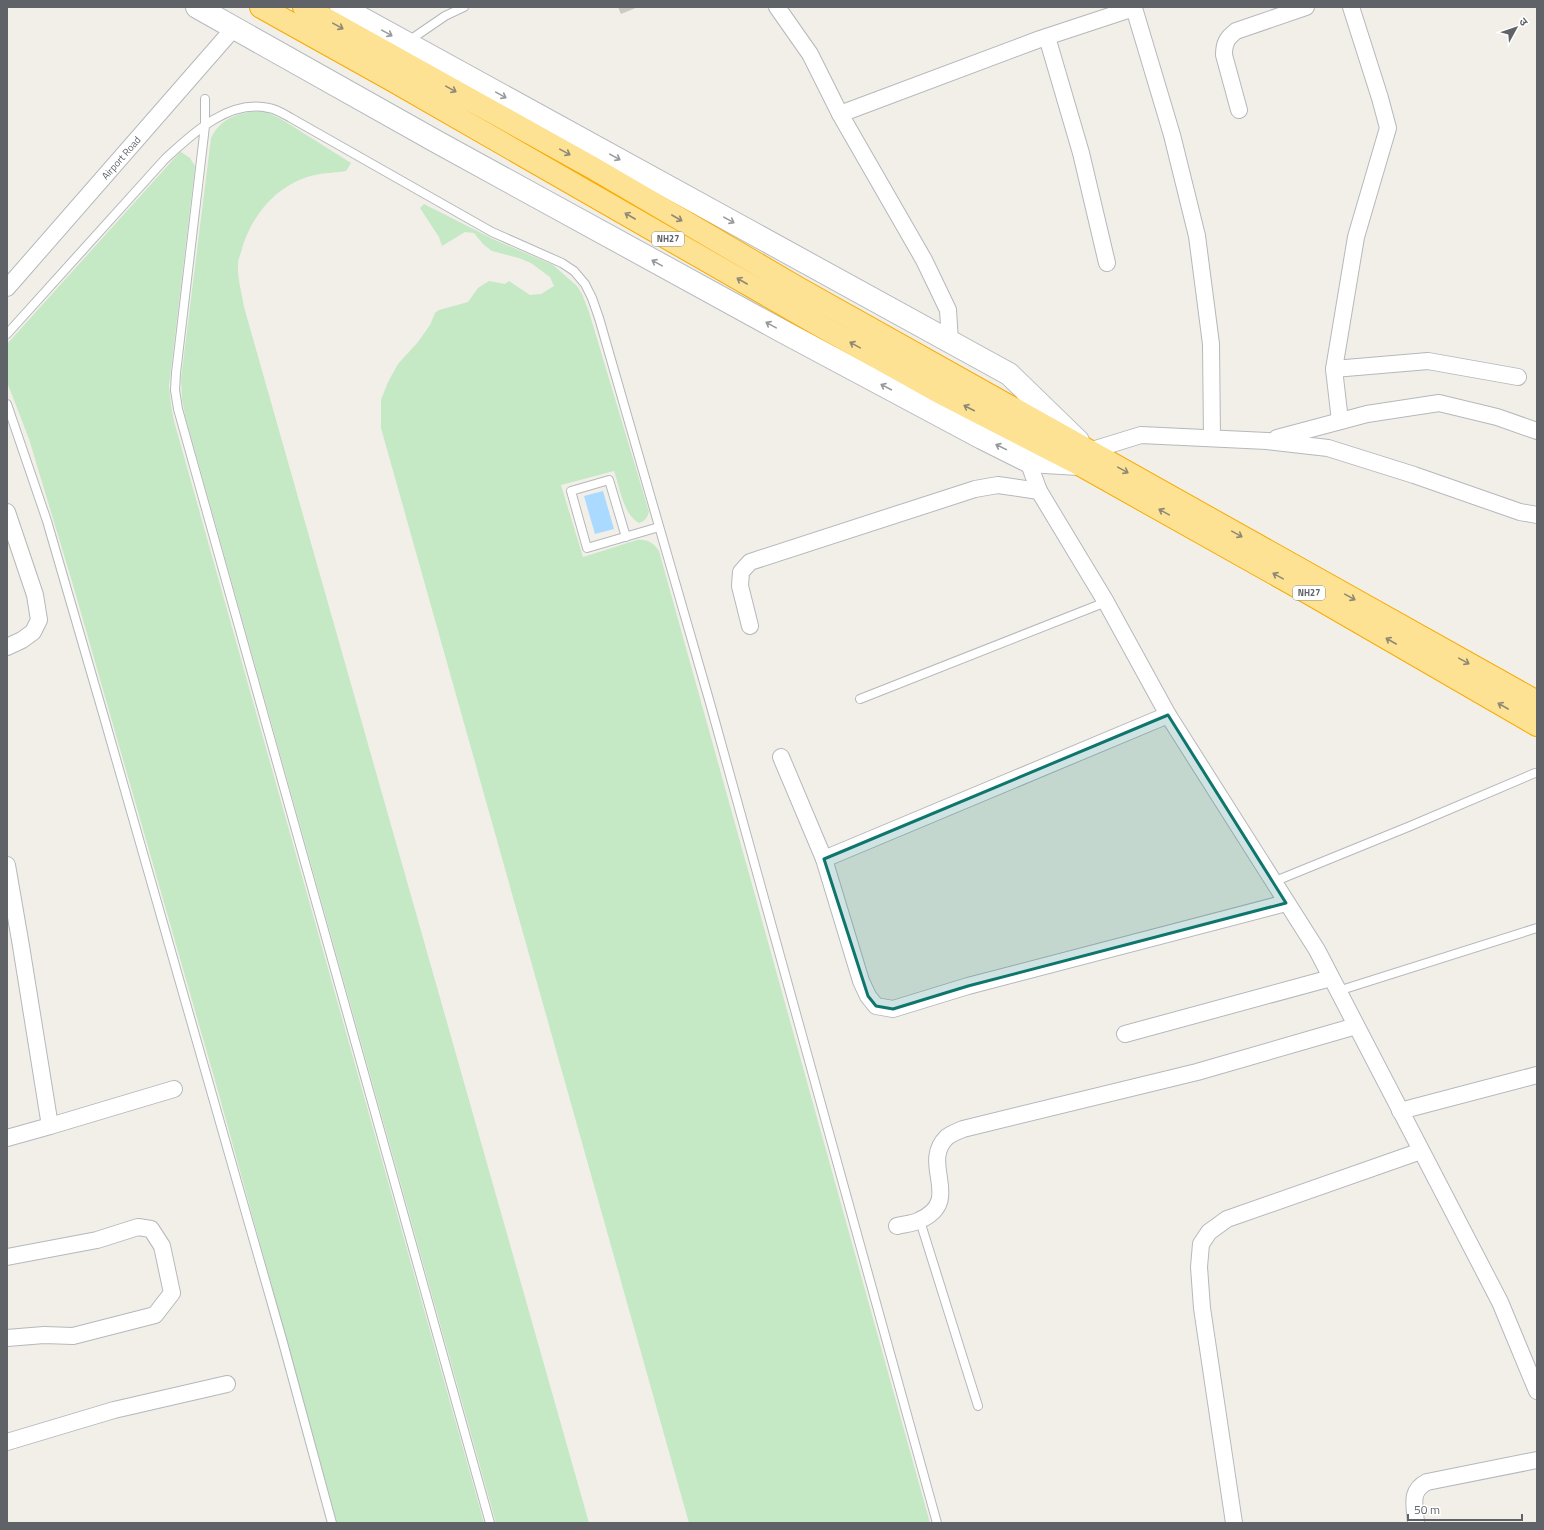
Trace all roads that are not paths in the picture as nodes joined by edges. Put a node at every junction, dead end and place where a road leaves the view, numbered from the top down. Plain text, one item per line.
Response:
1 (197, 7) edge
2 (261, 7) edge
3 (304, 7) edge
4 (464, 7) edge
5 (777, 7) edge
6 (1306, 7) edge
7 (1352, 7) edge
8 (350, 10) edge
9 (234, 28) junction
10 (1047, 37) junction
11 (406, 43) junction
12 (205, 99) dead end
13 (1239, 110) dead end
14 (840, 114) junction
15 (205, 126) junction
16 (1107, 263) dead end
17 (7, 288) edge
18 (7, 334) edge
19 (950, 341) junction
20 (1334, 369) junction
21 (1518, 377) dead end
22 (7, 404) edge
23 (1340, 421) junction
24 (1537, 431) edge
25 (1212, 438) junction
26 (1267, 441) junction
27 (1084, 458) junction
28 (1028, 460) junction
29 (1039, 492) junction
30 (7, 512) edge
31 (1537, 515) edge
32 (659, 527) junction
33 (626, 537) junction
34 (1106, 602) junction
35 (750, 626) dead end
36 (7, 647) edge
37 (860, 699) dead end
38 (1537, 702) edge
39 (1168, 715) junction
40 (1537, 725) edge
41 (781, 757) dead end
42 (1535, 773) dead end
43 (824, 859) junction
44 (7, 865) edge
45 (1273, 882) junction
46 (1286, 903) junction
47 (1537, 928) edge
48 (1334, 984) junction
49 (1356, 1026) junction
50 (1125, 1034) dead end
51 (1537, 1075) edge
52 (174, 1089) dead end
53 (1400, 1111) junction
54 (50, 1126) junction
55 (7, 1138) edge
56 (1421, 1151) junction
57 (920, 1221) junction
58 (896, 1226) dead end
59 (7, 1257) edge
60 (7, 1338) edge
61 (227, 1384) dead end
62 (1537, 1391) edge
63 (978, 1406) dead end
64 (7, 1442) edge
65 (1537, 1460) edge
66 (332, 1523) edge
67 (490, 1523) edge
68 (937, 1523) edge
69 (1234, 1523) edge
70 (1416, 1523) edge

1 - 9 street
27 -> 2 highway, NH27
3 -> 27 highway, NH27
4 - 11 lane
5 - 14 street
6 - 13 street
7 - 20 street
8 -> 11 street
9 - 17 street, Airport Road
28 -> 9 street
10 - 14 street
10 - 16 street
10 - 25 street
11 -> 19 street
12 - 15 lane
14 - 19 street
15 - 18 lane
15 - 32 lane
15 - 67 lane
19 - 27 street
20 - 21 street
20 - 23 street
22 - 66 lane
23 - 24 street
23 - 26 street
25 - 26 street
25 - 27 street
26 - 31 street
27 - 28 street
27 -> 38 highway, NH27
40 -> 27 highway, NH27
28 - 29 street
29 - 34 street
29 - 35 street
30 - 36 street
32 - 33 lane
32 - 68 lane
33 - 33 lane
34 - 37 lane
34 - 39 street
39 - 43 street
39 - 45 street
41 - 43 street
42 - 45 lane
43 - 46 street
44 - 54 street
45 - 46 street
46 - 48 street
47 - 48 lane
48 - 49 street
48 - 50 street
49 - 53 street
49 - 57 street
51 - 53 street
52 - 54 street
53 - 56 street
54 - 55 street
56 - 62 street
56 - 69 street
57 - 58 street
57 - 63 lane
59 - 60 street
61 - 64 street
65 - 70 street

